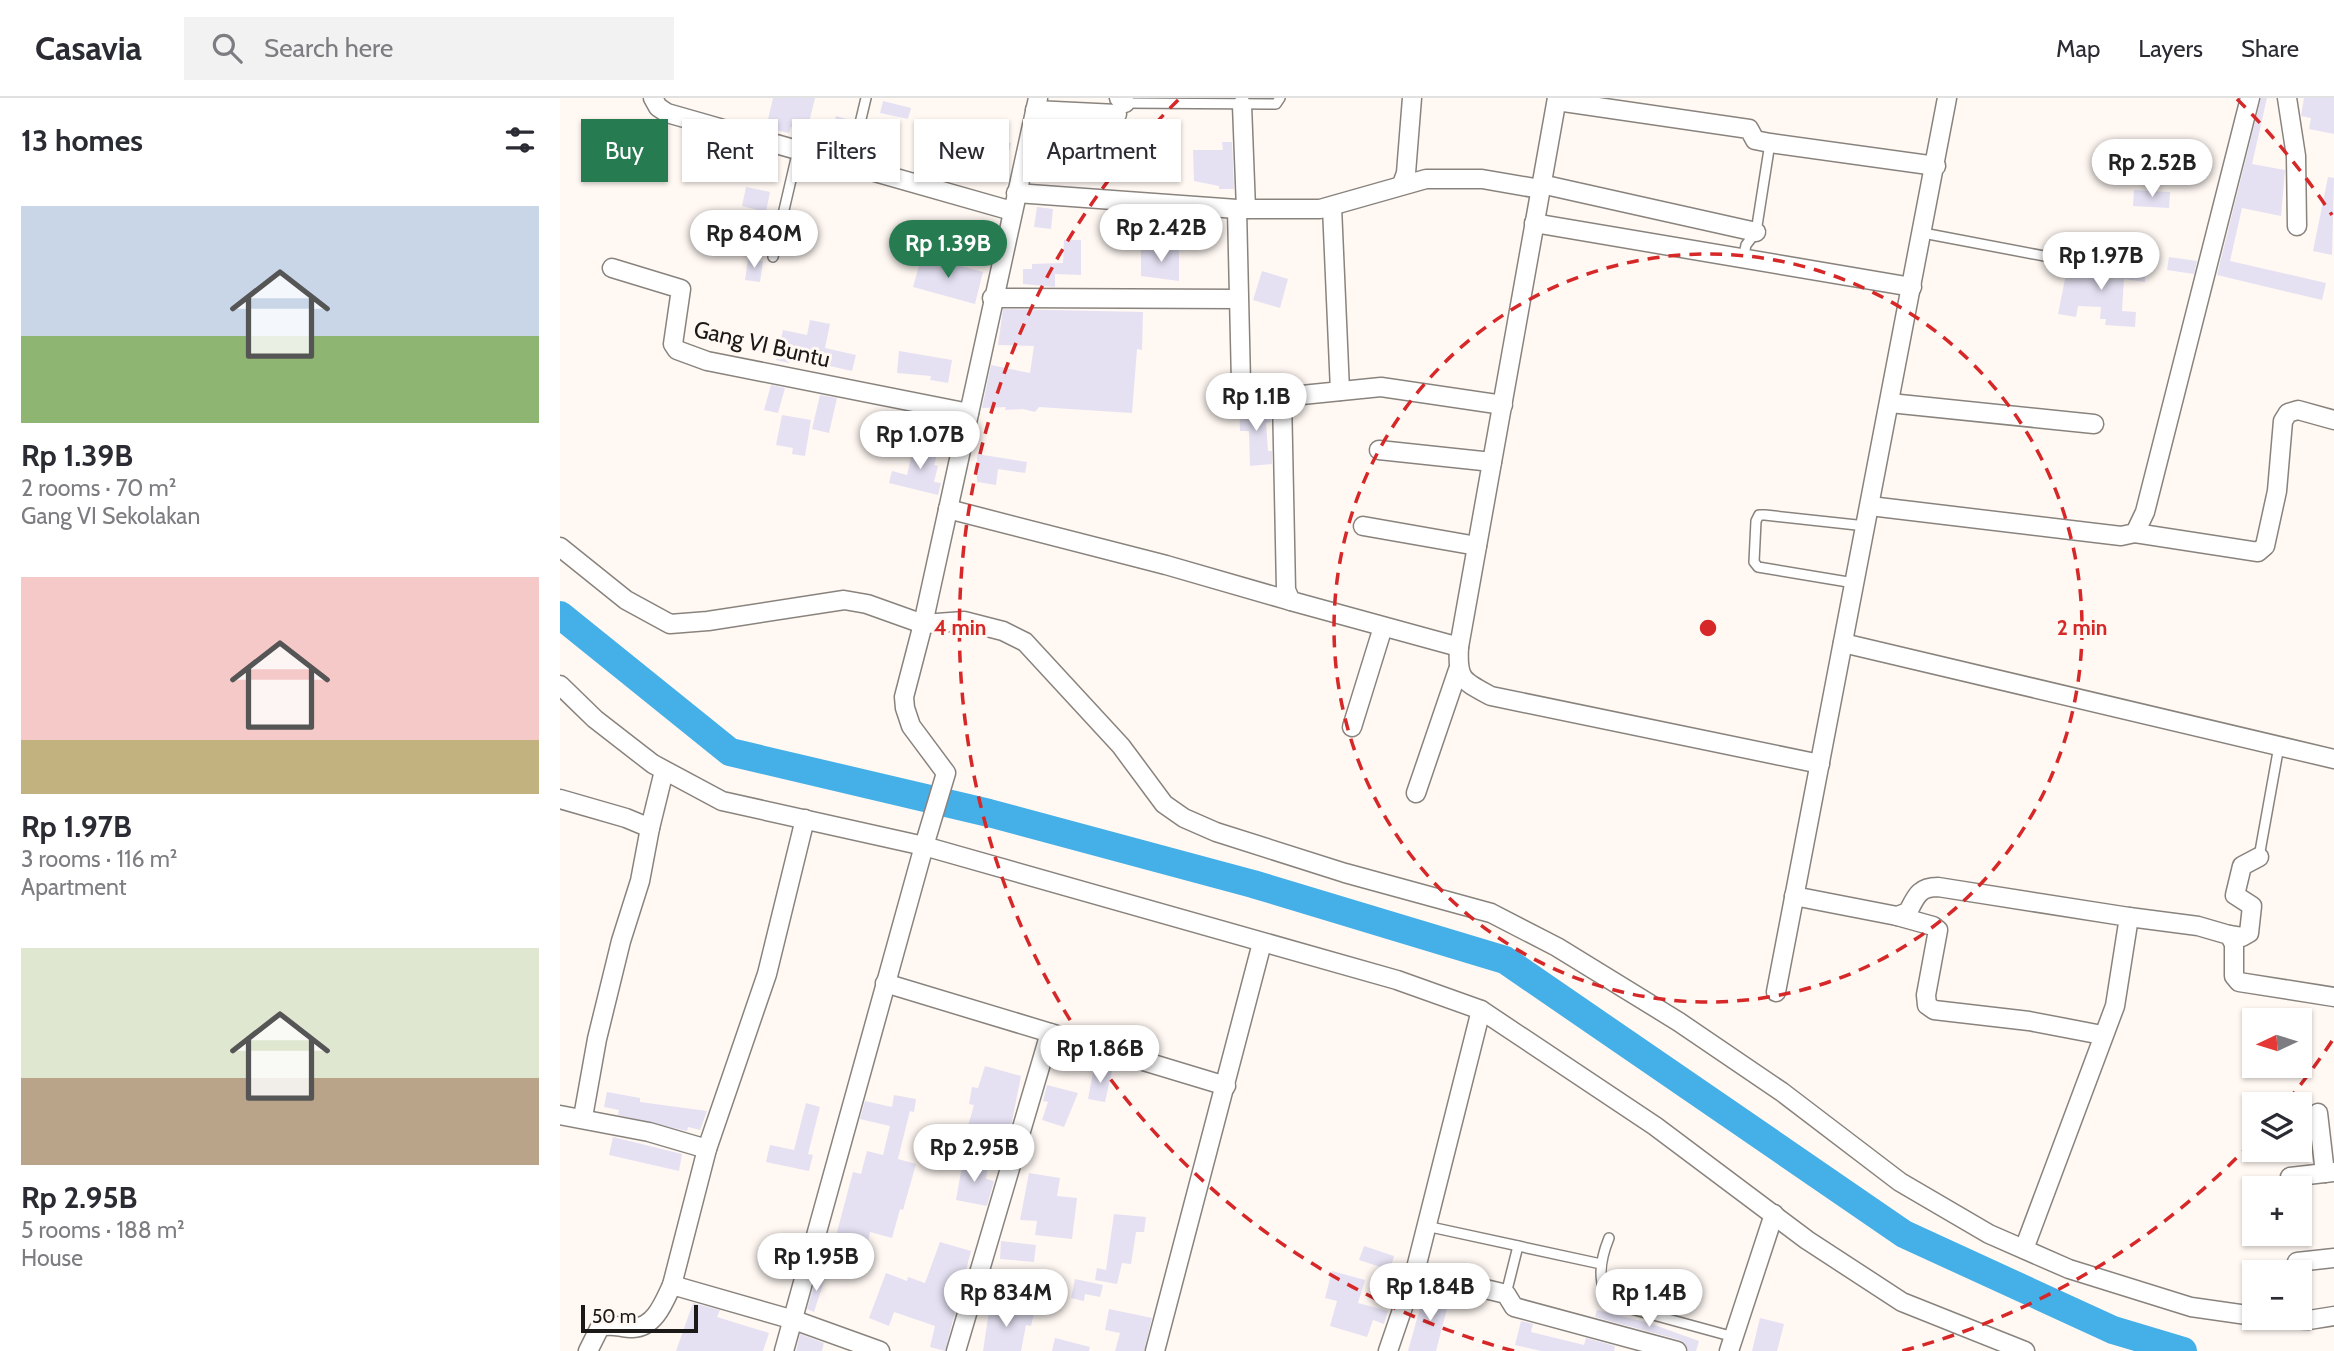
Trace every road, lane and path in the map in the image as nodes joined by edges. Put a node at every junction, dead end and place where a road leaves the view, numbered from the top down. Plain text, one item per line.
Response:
1 (653, 98) edge
2 (866, 98) edge
3 (1280, 98) edge
4 (1412, 98) edge
5 (1947, 98) edge
6 (2250, 98) edge
7 (2287, 98) edge
8 (1557, 100) edge
9 (1036, 104) edge
10 (1120, 105) edge
11 (1242, 105) junction
12 (861, 119) edge
13 (1770, 143) junction
14 (792, 148) edge
15 (1936, 166) junction
16 (792, 176) edge
17 (900, 176) edge
18 (1402, 184) junction
19 (1541, 187) junction
20 (1014, 202) junction
21 (1332, 207) junction
22 (1242, 209) junction
23 (1534, 223) junction
24 (2298, 226) dead end
25 (1756, 232) junction
26 (1923, 233) junction
27 (773, 257) dead end
28 (1743, 259) junction
29 (2086, 264) dead end
30 (612, 268) dead end
31 (1912, 288) junction
32 (992, 298) junction
33 (1238, 299) junction
34 (1340, 391) junction
35 (1282, 397) junction
36 (1890, 404) junction
37 (1503, 405) junction
38 (969, 413) junction
39 (2334, 419) edge
40 (2094, 424) dead end
41 (1379, 450) dead end
42 (1492, 462) junction
43 (1870, 506) junction
44 (948, 509) junction
45 (1363, 526) dead end
46 (1866, 526) junction
47 (2135, 533) junction
48 (1477, 546) junction
49 (560, 547) edge
50 (1854, 583) junction
51 (1291, 601) junction
52 (923, 624) junction
53 (1383, 626) junction
54 (1843, 643) junction
55 (1459, 647) junction
56 (1458, 670) junction
57 (560, 685) edge
58 (1352, 727) dead end
59 (2279, 746) junction
60 (2334, 759) edge
61 (1820, 764) junction
62 (664, 771) junction
63 (1416, 793) dead end
64 (560, 799) edge
65 (805, 819) junction
66 (650, 828) junction
67 (924, 846) junction
68 (2259, 857) joint
69 (1794, 896) junction
70 (1897, 916) junction
71 (2129, 917) junction
72 (2229, 935) junction
73 (1262, 943) junction
74 (885, 983) junction
75 (1776, 992) dead end
76 (2334, 997) edge
77 (1481, 1010) junction
78 (1050, 1033) junction
79 (2102, 1035) junction
80 (1226, 1086) junction
81 (2318, 1113) dead end
82 (560, 1115) edge
83 (583, 1117) junction
84 (707, 1149) junction
85 (2329, 1172) edge
86 (2298, 1176) edge
87 (1774, 1214) junction
88 (1426, 1226) junction
89 (1609, 1238) dead end
90 (1518, 1246) junction
91 (2024, 1249) junction
92 (2334, 1258) edge
93 (2312, 1260) edge
94 (1601, 1264) junction
95 (1415, 1272) junction
96 (671, 1284) junction
97 (1506, 1294) junction
98 (2242, 1314) edge
99 (2334, 1316) edge
100 (794, 1320) junction
101 (2312, 1320) edge
102 (1732, 1344) edge
103 (588, 1351) edge
104 (784, 1351) edge
105 (880, 1351) edge
106 (956, 1351) edge
107 (1154, 1351) edge
108 (1388, 1351) edge
109 (1678, 1351) edge
110 (2025, 1351) edge

1 - 14 street
2 - 12 lane
3 - 11 lane
4 - 18 street
5 - 15 street
6 - 47 street
7 - 24 street
8 - 13 street
8 - 19 street
9 - 10 street
9 - 20 street
10 - 11 lane
11 - 22 street
13 - 15 street
13 - 25 lane
15 - 26 street
16 - 27 lane
17 - 20 street
18 - 19 street
18 - 21 street
19 - 23 street
19 - 25 street
20 - 22 street
20 - 32 street
21 - 22 street
21 - 34 street
22 - 33 street
23 - 28 street
23 - 37 street
25 - 28 lane
26 - 29 lane
26 - 31 street
28 - 31 street
30 - 38 street, Gang VI Buntu
31 - 36 street
32 - 33 street
32 - 38 street
33 - 35 street
34 - 35 street
34 - 37 street
35 - 51 street
36 - 40 street
36 - 43 street
37 - 42 street
38 - 44 street
39 - 47 street
41 - 42 street
42 - 48 street
43 - 46 street
43 - 47 street
44 - 51 street
44 - 52 street
45 - 48 street
46 - 50 street
46 - 50 lane
48 - 55 street
49 - 52 street
50 - 54 street
51 - 53 street
52 - 67 street
52 - 91 street
53 - 55 street
53 - 58 street
54 - 59 street
54 - 61 street
55 - 56 street
56 - 61 street
56 - 63 street
57 - 62 street
59 - 60 street
59 - 68 lane
61 - 69 street
62 - 65 street
62 - 66 street
64 - 66 street
65 - 67 street
65 - 84 street
66 - 83 street
67 - 73 street
67 - 74 street
68 - 72 street
69 - 70 street
69 - 75 street
70 - 71 street
70 - 79 street
71 - 72 street
71 - 79 street
72 - 76 street
73 - 77 street
73 - 80 street
74 - 78 street
74 - 100 street
77 - 87 street
77 - 88 street
78 - 80 street
78 - 106 street
79 - 91 street
80 - 107 street
81 - 85 street
82 - 83 street
83 - 84 street
84 - 96 street
85 - 86 street
87 - 102 street
87 - 110 street
88 - 90 lane
88 - 95 street
89 - 94 lane
90 - 94 lane
90 - 97 lane
91 - 98 street
92 - 93 street
94 - 102 lane
95 - 97 street
95 - 108 street
96 - 100 street
96 - 103 street
97 - 109 street
99 - 101 street
100 - 104 street
100 - 105 street

